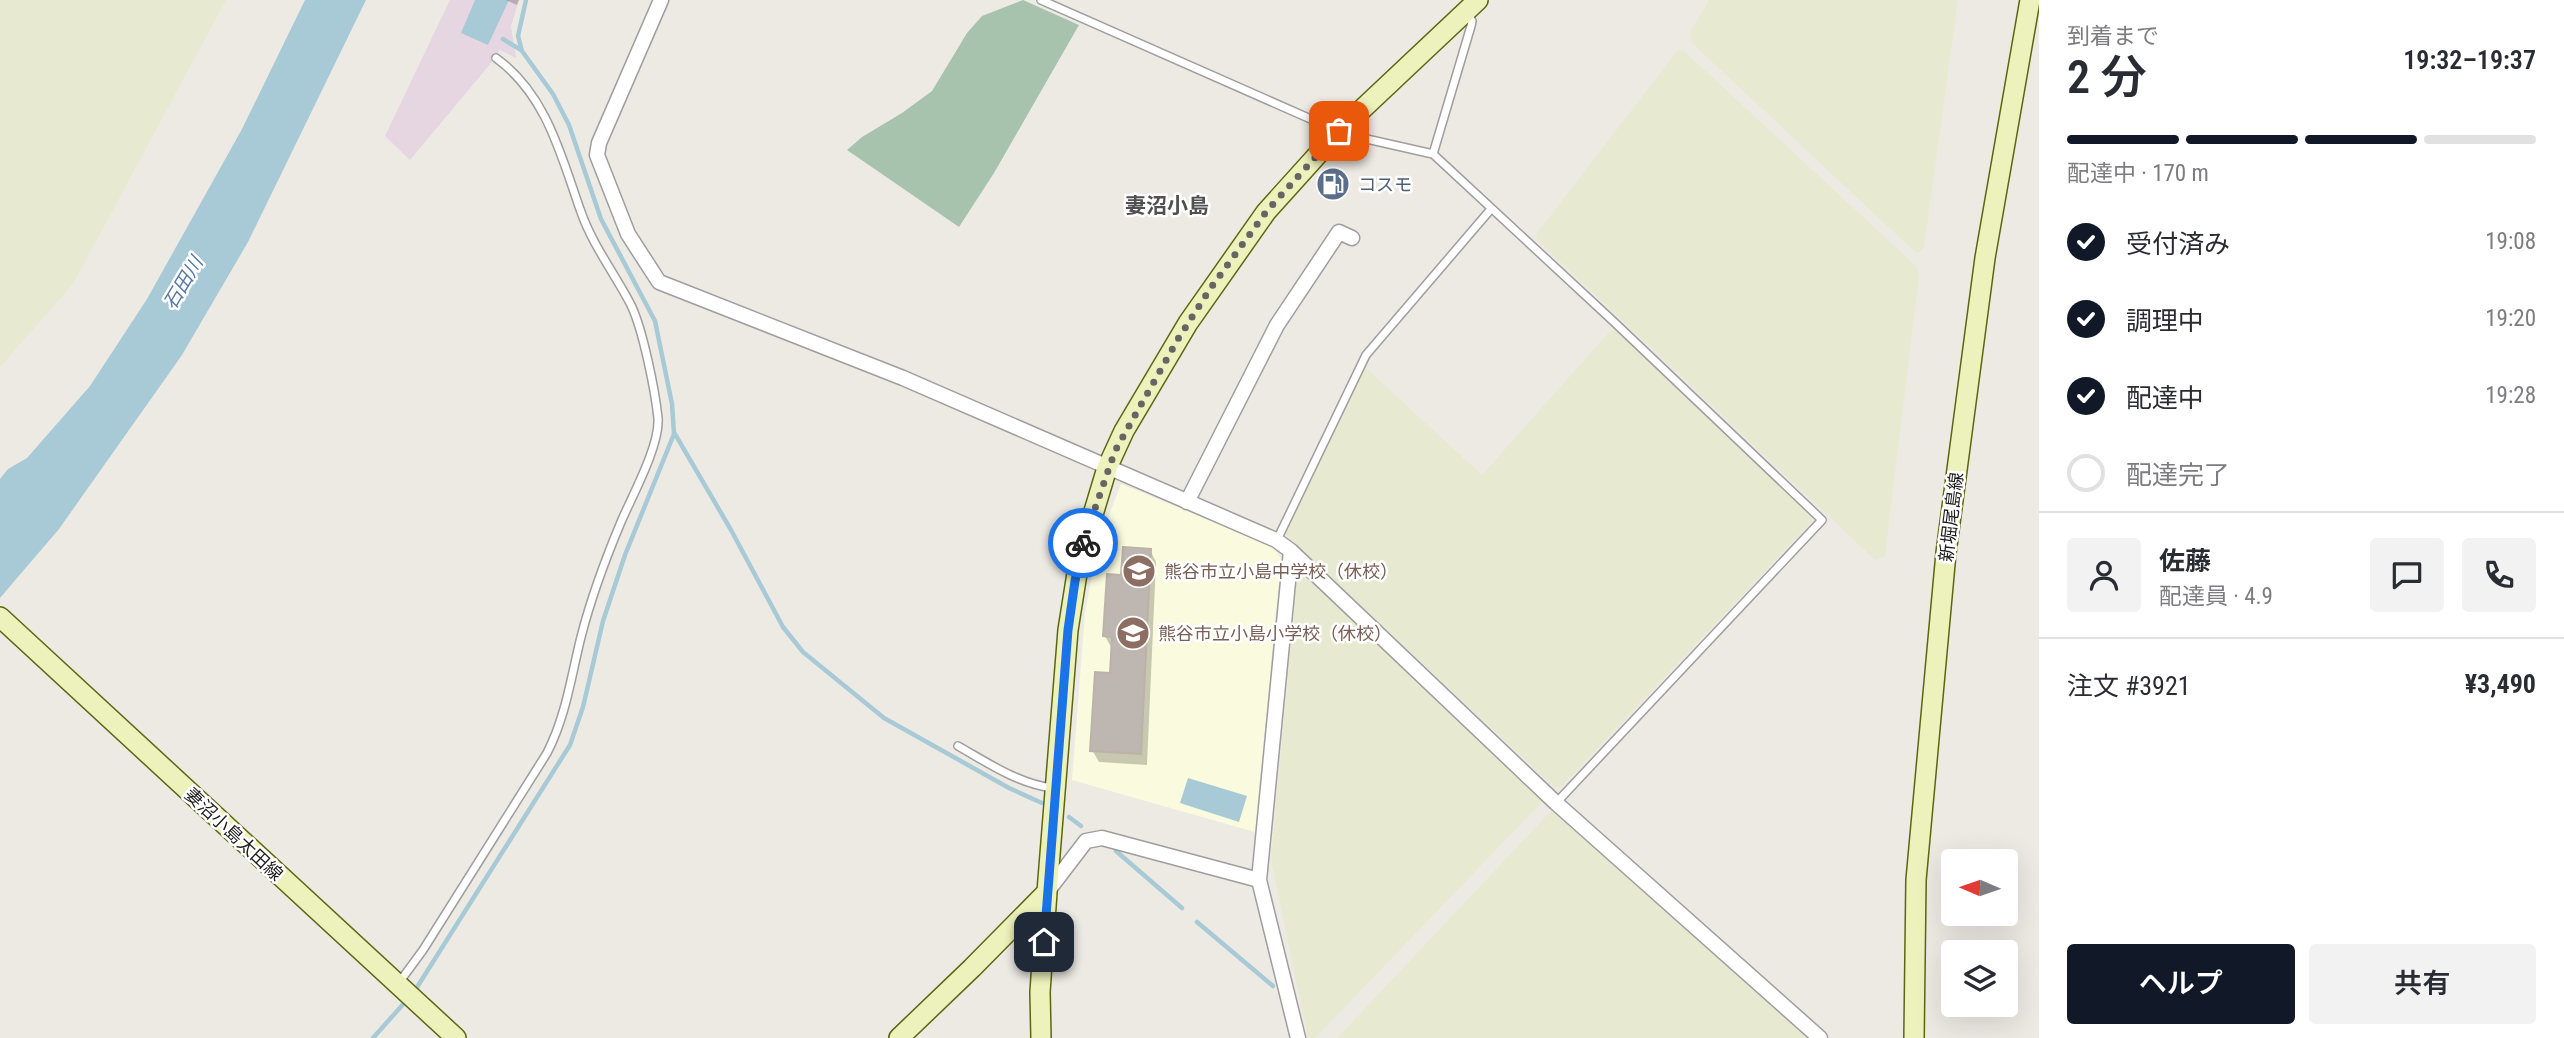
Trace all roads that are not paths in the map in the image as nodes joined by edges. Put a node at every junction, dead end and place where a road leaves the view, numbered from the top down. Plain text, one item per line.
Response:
1 (661, 0) edge
2 (1041, 0) edge
3 (2030, 0) edge
4 (1472, 6) edge
5 (496, 58) dead end
6 (1339, 131) junction
7 (1433, 154) junction
8 (1491, 209) junction
9 (1352, 238) dead end
10 (1107, 468) junction
11 (1187, 502) junction
12 (1276, 540) junction
13 (1291, 551) junction
14 (7, 623) edge
15 (958, 746) dead end
16 (1055, 789) junction
17 (1556, 803) junction
18 (1259, 880) junction
19 (1047, 892) junction
20 (399, 986) junction
21 (456, 1038) edge
22 (899, 1038) edge
23 (1041, 1038) edge
24 (1298, 1038) edge
25 (1820, 1038) edge
26 (1914, 1038) edge

1 - 10 street
2 - 6 lane
3 - 26 main road, 新堀尾島線
4 - 6 main road
4 - 7 lane
5 - 20 lane
6 - 7 lane
6 - 10 main road
7 - 8 lane
8 - 12 lane
8 - 17 lane
9 - 11 street
10 - 11 street
10 - 16 main road
11 - 12 street
12 - 13 street
13 - 17 street
13 - 18 street
14 - 20 main road, 妻沼小島太田線
15 - 16 lane
16 - 19 main road
17 - 25 street
18 - 19 street
18 - 24 street
19 - 22 main road
19 - 23 main road
20 - 21 main road, 妻沼小島太田線

